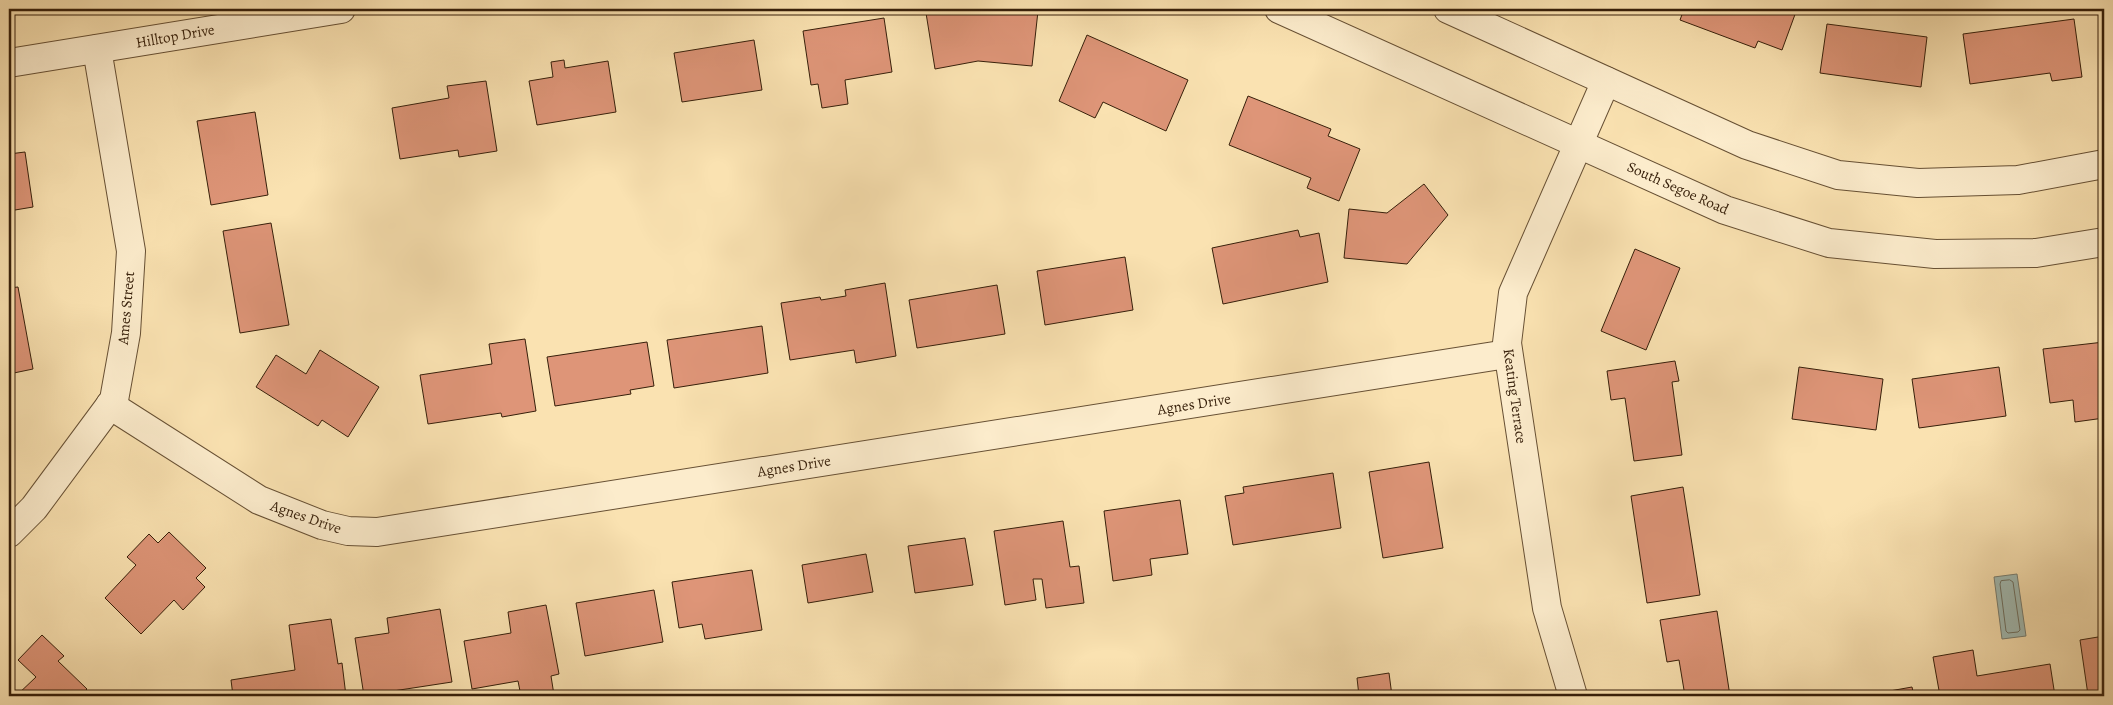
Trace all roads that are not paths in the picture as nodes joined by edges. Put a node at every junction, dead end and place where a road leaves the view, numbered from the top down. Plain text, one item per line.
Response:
1 (341, 9) edge
2 (1279, 9) edge
3 (1448, 9) edge
4 (98, 49) junction
5 (9, 63) edge
6 (1606, 81) junction
7 (1578, 143) junction
8 (2104, 164) edge
9 (2104, 242) edge
10 (1507, 354) junction
11 (110, 405) junction
12 (9, 533) edge
13 (1573, 696) edge

1 - 4 street, Hilltop Drive
2 - 7 street, South Segoe Road
3 - 6 street
4 - 5 street, Hilltop Drive
4 - 11 street, Ames Street
6 - 7 street, Keating Terrace
6 - 8 street
7 - 9 street, South Segoe Road
7 - 10 street, Keating Terrace
10 - 11 street, Agnes Drive
10 - 13 street, Keating Terrace
11 - 12 street, Ames Street

